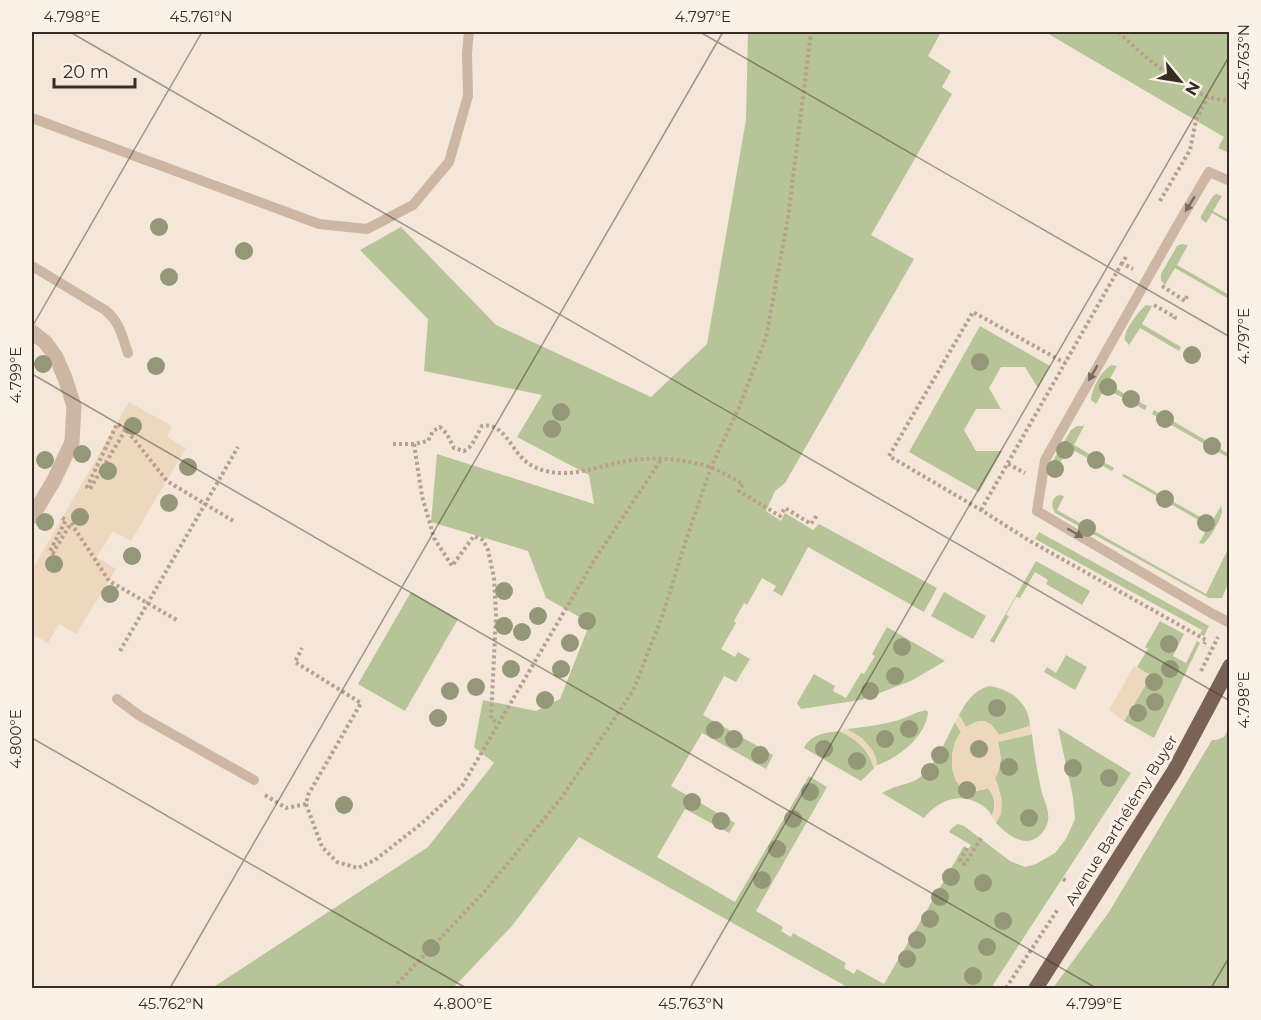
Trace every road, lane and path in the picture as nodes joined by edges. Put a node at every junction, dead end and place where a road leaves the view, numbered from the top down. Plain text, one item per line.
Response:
1 (469, 32) edge
2 (811, 32) edge
3 (1119, 32) edge
4 (1208, 97) junction
5 (1230, 101) edge
6 (32, 118) edge
7 (1230, 181) edge
8 (1160, 201) dead end
9 (1122, 263) dead end
10 (32, 266) edge
11 (1187, 296) dead end
12 (1174, 319) dead end
13 (32, 332) edge
14 (128, 353) dead end
15 (1065, 363) junction
16 (126, 429) junction
17 (393, 444) dead end
18 (414, 444) junction
19 (238, 447) dead end
20 (661, 460) junction
21 (711, 467) junction
22 (205, 504) junction
23 (981, 510) junction
24 (817, 515) dead end
25 (32, 518) edge
26 (235, 522) dead end
27 (72, 523) junction
28 (148, 603) junction
29 (177, 620) dead end
30 (1228, 622) edge
31 (1204, 644) dead end
32 (302, 648) dead end
33 (120, 651) dead end
34 (1230, 666) edge
35 (1200, 671) dead end
36 (117, 699) dead end
37 (499, 723) junction
38 (255, 780) joint
39 (306, 804) junction
40 (981, 838) dead end
41 (967, 848) dead end
42 (1063, 879) dead end
43 (1068, 882) dead end
44 (1061, 904) dead end
45 (393, 988) edge
46 (1006, 988) edge
47 (1036, 988) edge

1 - 6 lane
2 - 21 path
3 - 4 path
4 - 5 path
4 - 8 path
7 -> 30 lane
9 - 15 path
10 - 14 lane
11 - 12 path
13 - 25 street
15 - 23 path
15 - 23 path
16 - 16 path
16 - 22 path
17 - 18 path
18 - 20 path
18 - 37 path
19 - 22 path
20 - 21 path
20 - 37 path
21 - 24 path
21 - 45 path
22 - 26 path
22 - 28 path
23 - 31 path
27 - 27 path
27 - 28 path
28 - 29 path
28 - 33 path
30 - 35 path
32 - 39 path
34 - 47 main road, Avenue Barthélémy Buyer
36 - 38 lane
37 - 39 path
38 - 39 path
40 - 41 path
42 - 43 path
44 - 46 path

